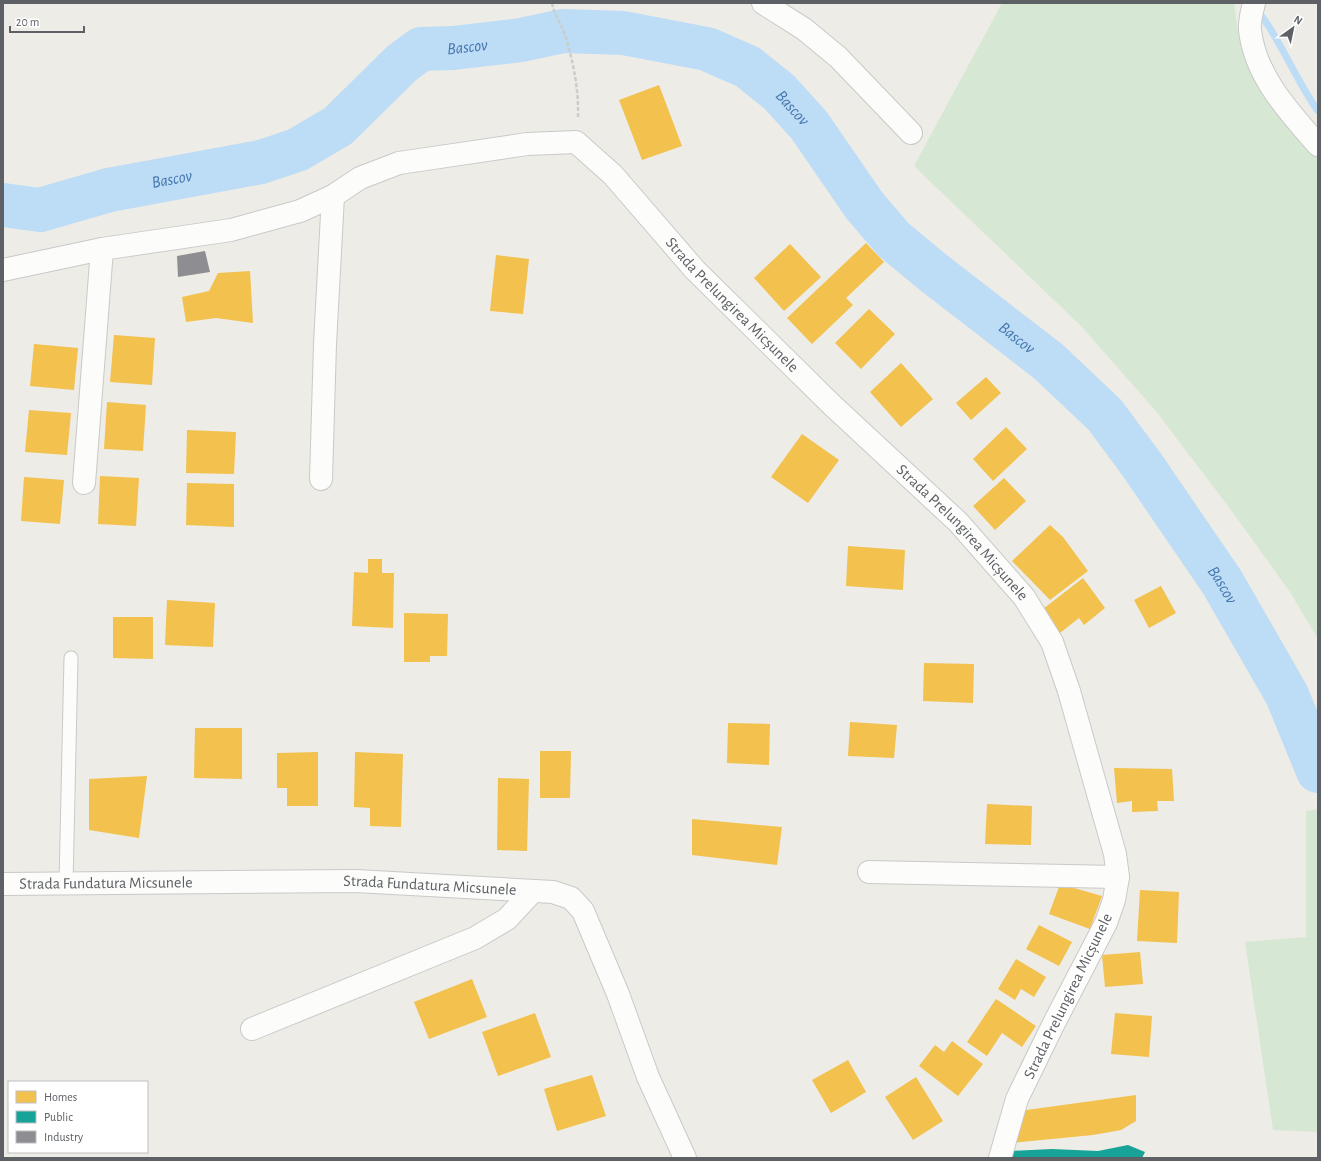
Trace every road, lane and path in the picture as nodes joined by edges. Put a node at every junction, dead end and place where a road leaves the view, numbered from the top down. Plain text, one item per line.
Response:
1 (552, 3) edge
2 (763, 3) edge
3 (1254, 3) edge
4 (911, 133) dead end
5 (576, 142) junction
6 (1318, 145) edge
7 (333, 196) junction
8 (102, 249) junction
9 (3, 270) edge
10 (321, 479) dead end
11 (84, 483) dead end
12 (71, 658) dead end
13 (869, 872) dead end
14 (1118, 877) junction
15 (3, 884) edge
16 (66, 884) junction
17 (533, 891) junction
18 (252, 1030) dead end
19 (685, 1158) edge
20 (1000, 1158) edge

1 - 5 path
2 - 4 street
3 - 6 street
5 - 7 street
5 - 14 street, Strada Prelungirea Micșunele
7 - 8 street
7 - 10 street
8 - 9 street
8 - 11 street
12 - 16 lane
13 - 14 street
14 - 20 street, Strada Prelungirea Micșunele
15 - 16 street, Strada Fundatura Micsunele
16 - 17 street, Strada Fundatura Micsunele
17 - 18 street
17 - 19 street, Strada Fundatura Micsunele

